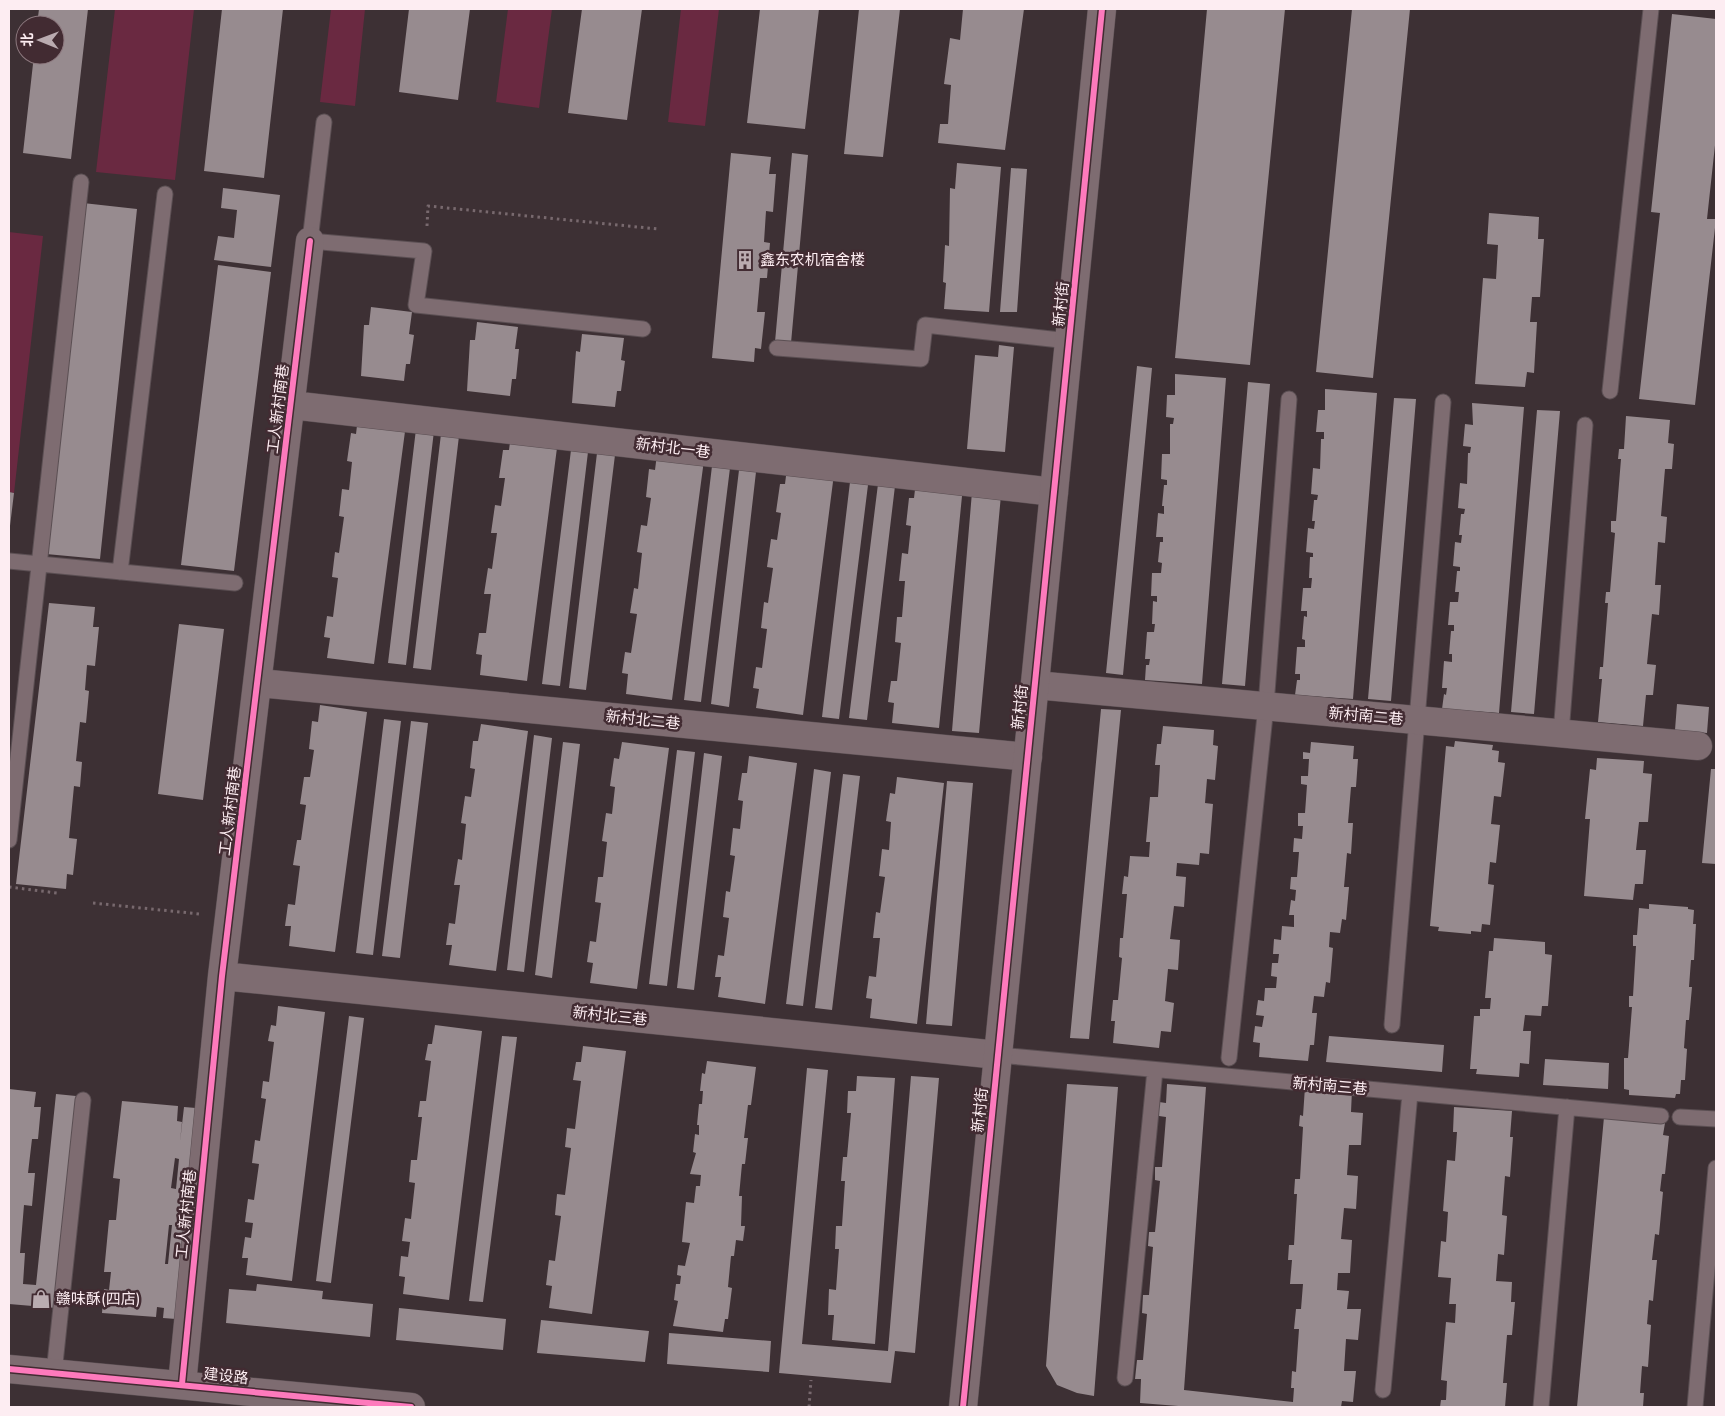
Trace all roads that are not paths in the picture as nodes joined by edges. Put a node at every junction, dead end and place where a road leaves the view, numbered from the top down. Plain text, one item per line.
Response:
1 (1102, 9) edge
2 (1651, 9) edge
3 (324, 122) dead end
4 (81, 182) dead end
5 (165, 194) dead end
6 (310, 241) junction
7 (643, 329) dead end
8 (1070, 341) junction
9 (777, 348) dead end
10 (1610, 391) dead end
11 (1289, 399) dead end
12 (1443, 402) dead end
13 (291, 405) junction
14 (1585, 425) dead end
15 (1054, 492) junction
16 (9, 561) edge
17 (38, 564) junction
18 (120, 572) junction
19 (235, 583) dead end
20 (259, 683) junction
21 (1035, 685) junction
22 (1266, 706) junction
23 (1418, 720) junction
24 (1560, 734) junction
25 (1698, 746) dead end
26 (1028, 757) junction
27 (9, 840) edge
28 (222, 976) junction
29 (1392, 1025) dead end
30 (998, 1055) junction
31 (1229, 1058) dead end
32 (1155, 1070) junction
33 (1410, 1093) junction
34 (83, 1100) dead end
35 (1567, 1107) junction
36 (1661, 1116) dead end
37 (1680, 1117) dead end
38 (1716, 1120) edge
39 (1716, 1168) edge
40 (1713, 1231) edge
41 (9, 1369) edge
42 (54, 1374) junction
43 (1125, 1378) dead end
44 (182, 1384) junction
45 (1383, 1390) dead end
46 (410, 1407) edge
47 (963, 1407) edge
48 (1541, 1407) edge
49 (1695, 1407) edge

1 - 8 street, 新村街
2 - 10 lane
3 - 6 lane, 工人新村南巷
4 - 17 lane
5 - 18 lane
6 - 7 lane
6 - 13 street, 工人新村南巷
8 - 9 lane
8 - 15 street, 新村街
11 - 22 lane
12 - 23 lane
13 - 15 street, 新村北一巷
13 - 20 street, 工人新村南巷
14 - 24 lane
15 - 21 street, 新村街
16 - 17 lane
17 - 18 lane
17 - 27 lane
18 - 19 lane
20 - 26 street, 新村北二巷
20 - 28 street, 工人新村南巷
21 - 22 street, 新村南二巷
21 - 26 street, 新村街
22 - 23 street, 新村南二巷
22 - 31 lane
23 - 24 street, 新村南二巷
23 - 29 lane
24 - 25 street, 新村南二巷
26 - 30 street, 新村街
28 - 30 street, 新村北三巷
28 - 44 street, 工人新村南巷
30 - 32 lane, 新村南三巷
30 - 47 street, 新村街
32 - 33 lane, 新村南三巷
32 - 43 lane
33 - 35 lane, 新村南三巷
33 - 45 lane
34 - 42 lane
35 - 36 lane, 新村南三巷
35 - 48 lane
37 - 38 lane
39 - 40 lane
40 - 49 lane
41 - 42 street, 建设路
42 - 44 street, 建设路
44 - 46 street, 建设路

